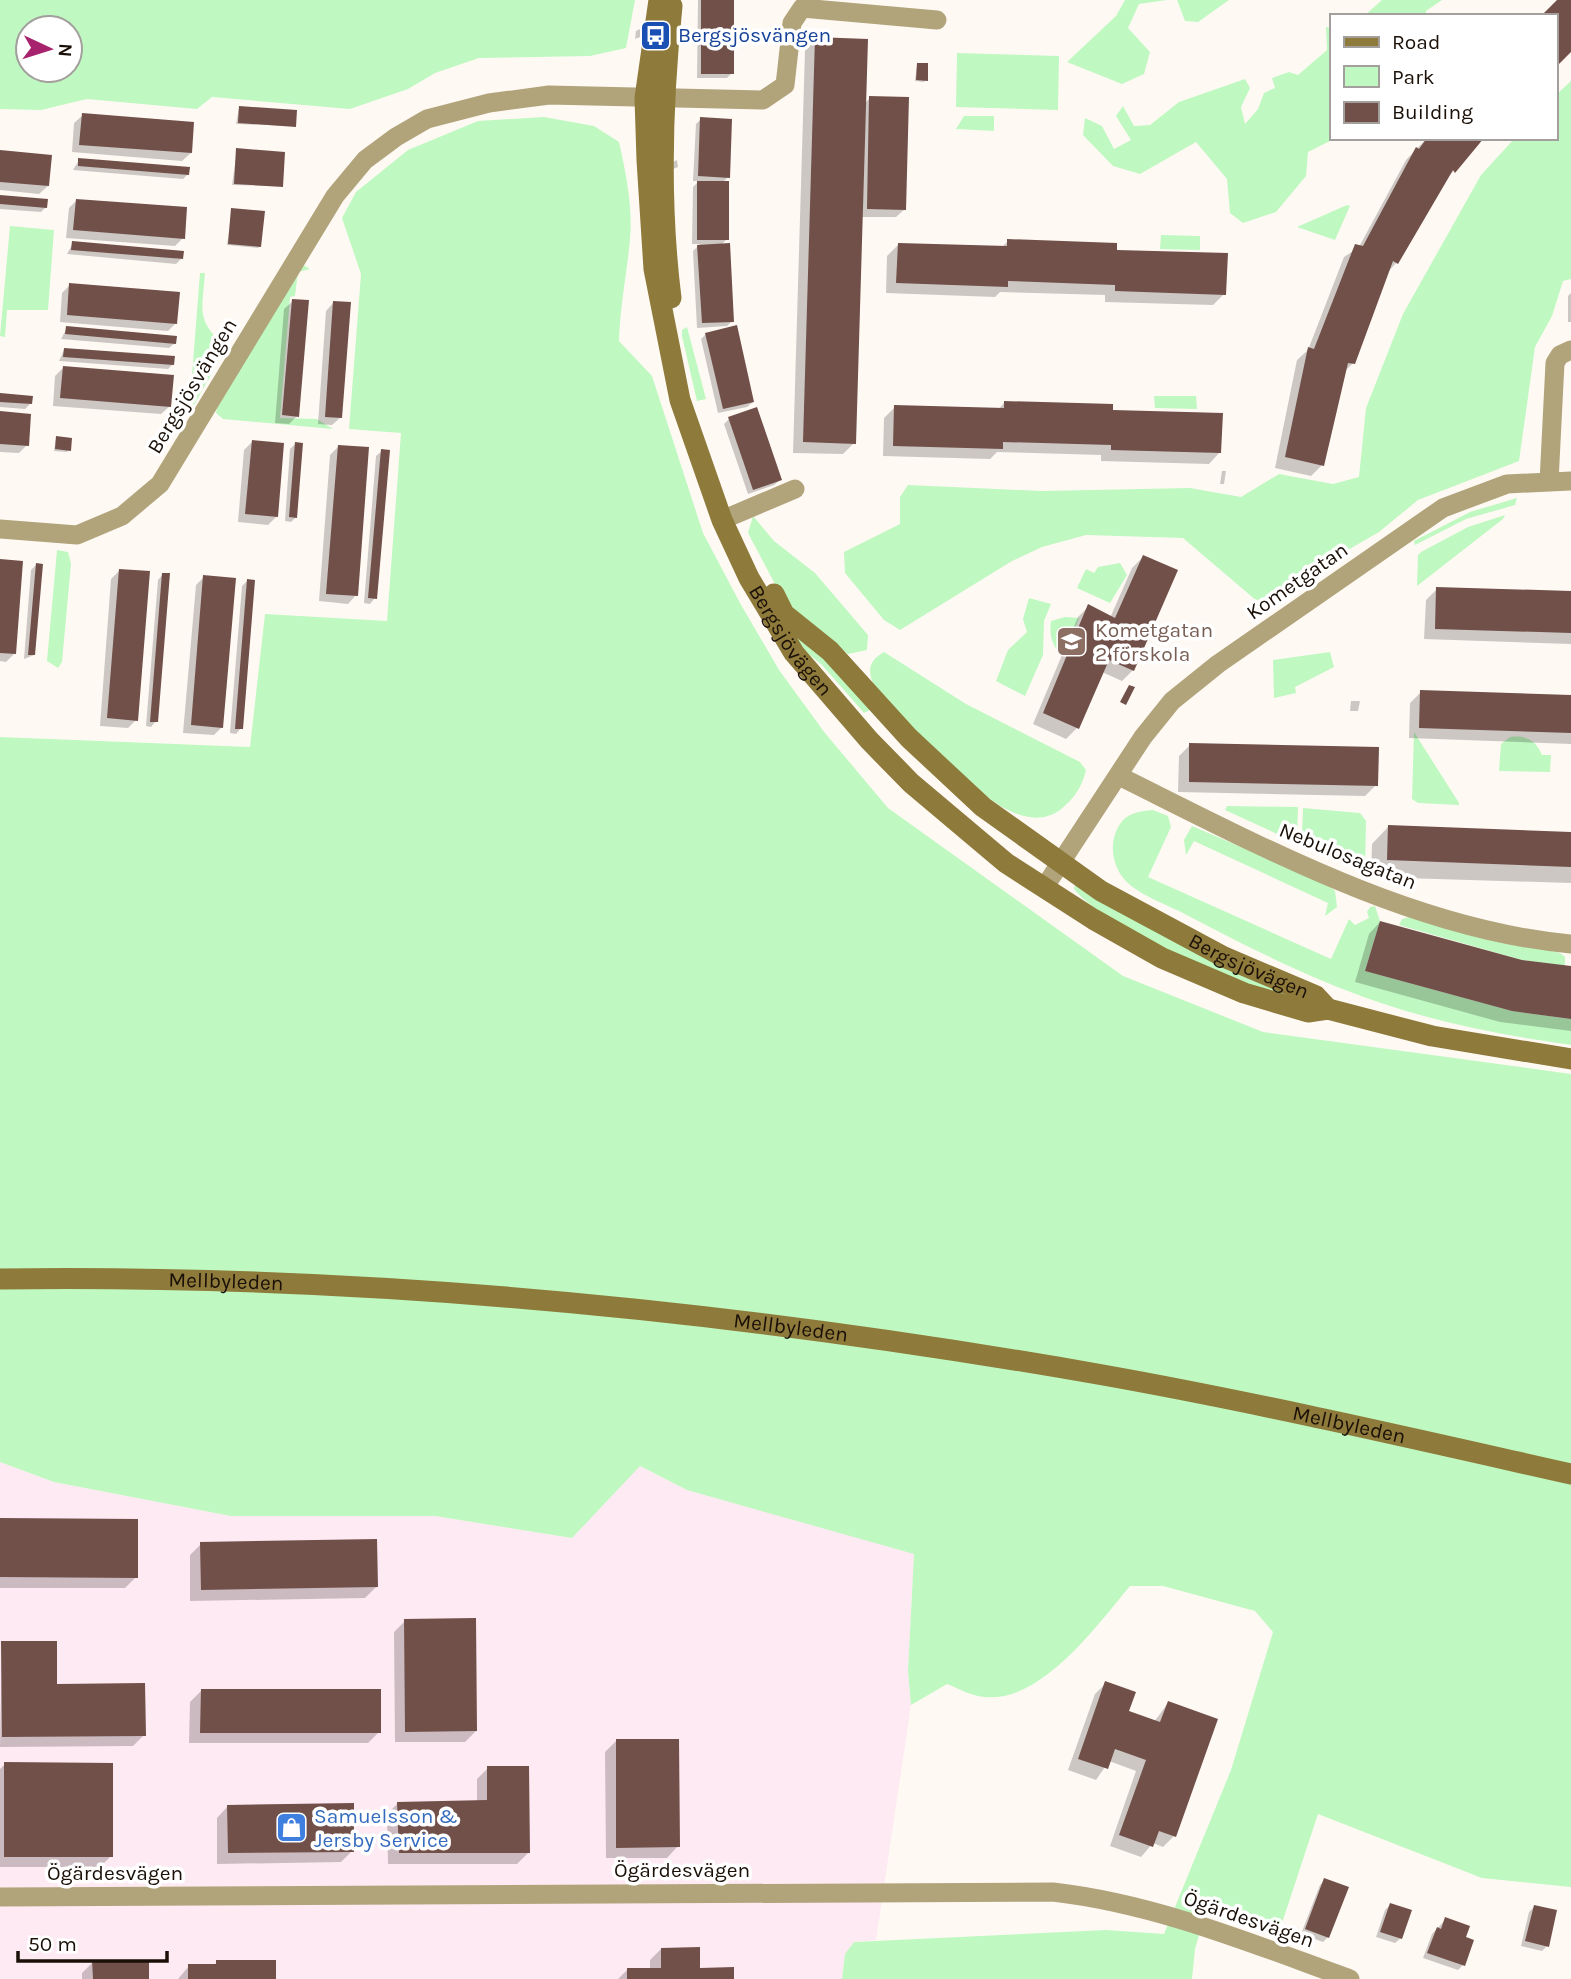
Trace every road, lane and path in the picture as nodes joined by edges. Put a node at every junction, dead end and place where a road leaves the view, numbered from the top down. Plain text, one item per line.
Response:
1 (659, 0) edge
2 (673, 0) edge
3 (937, 20) dead end
4 (655, 98) junction
5 (1571, 350) edge
6 (1571, 481) edge
7 (1549, 482) junction
8 (796, 489) dead end
9 (727, 517) junction
10 (0, 529) edge
11 (1119, 776) junction
12 (1059, 861) junction
13 (1044, 888) junction
14 (1571, 944) edge
15 (1328, 1009) junction
16 (1571, 1059) edge
17 (0, 1279) edge
18 (1571, 1474) edge
19 (0, 1896) edge
20 (1350, 1979) edge

1 - 4 street, Bergsjövägen
2 - 4 street, Bergsjövägen
3 - 4 street, Bergsjösvängen
4 - 9 street, Bergsjövägen
4 - 10 street, Bergsjösvängen
5 - 7 street
6 - 7 street, Kometgatan
7 - 11 street, Kometgatan
8 - 9 street
9 - 12 street, Bergsjövägen
9 - 13 street, Bergsjövägen
11 - 12 street, Kometgatan
11 - 14 street, Nebulosagatan
12 - 13 street, Kometgatan
12 - 15 street, Bergsjövägen
13 - 15 street, Bergsjövägen
15 - 16 street, Bergsjövägen
17 - 18 street, Mellbyleden
19 - 20 street, Ögärdesvägen

